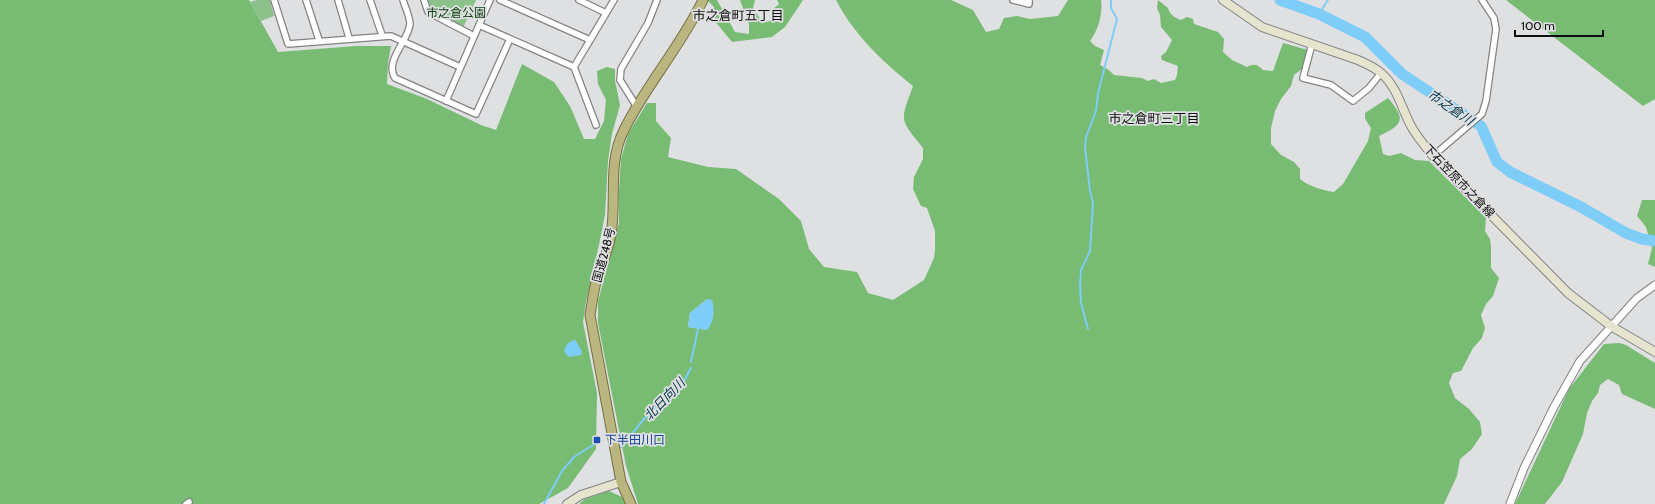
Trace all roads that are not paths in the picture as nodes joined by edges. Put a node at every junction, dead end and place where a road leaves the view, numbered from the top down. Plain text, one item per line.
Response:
1 (274, 0) edge
2 (306, 0) edge
3 (338, 0) edge
4 (370, 0) edge
5 (403, 0) edge
6 (424, 0) edge
7 (490, 0) edge
8 (500, 0) edge
9 (578, 0) edge
10 (614, 0) edge
11 (658, 0) edge
12 (703, 0) edge
13 (1013, 0) edge
14 (1029, 0) edge
15 (1223, 0) edge
16 (1482, 0) edge
17 (606, 13) junction
18 (479, 25) junction
19 (382, 36) junction
20 (474, 36) junction
21 (349, 38) junction
22 (510, 39) junction
23 (319, 40) junction
24 (590, 40) junction
25 (404, 42) junction
26 (1312, 44) junction
27 (460, 67) junction
28 (574, 67) junction
29 (1381, 73) junction
30 (446, 100) junction
31 (637, 107) junction
32 (596, 125) dead end
33 (1433, 156) junction
34 (1655, 285) edge
35 (1611, 326) junction
36 (1655, 352) edge
37 (621, 482) junction
38 (567, 504) edge
39 (631, 504) edge
40 (1510, 504) edge

1 - 23 street
2 - 23 street
3 - 21 street
4 - 19 street
5 - 25 street
6 - 20 street
7 - 18 street
8 - 24 street
9 - 17 street
10 - 17 street
11 - 31 street
12 - 31 highway, 国道248号
13 - 14 street
15 - 26 main road, 下石笠原市之倉線
16 - 33 street
17 - 24 street
18 - 20 street
18 - 22 street
19 - 21 street
19 - 25 street
20 - 27 street
21 - 23 street
22 - 28 street
22 - 30 street
24 - 28 street
25 - 27 street
25 - 30 street
26 - 29 main road, 下石笠原市之倉線
26 - 29 street
27 - 30 street
28 - 32 street
29 - 33 main road, 下石笠原市之倉線
31 - 37 highway, 国道248号
33 - 35 main road, 下石笠原市之倉線
34 - 35 street
35 - 36 main road, 下石笠原市之倉線
35 - 40 street
37 - 38 main road
37 - 39 highway, 国道248号

